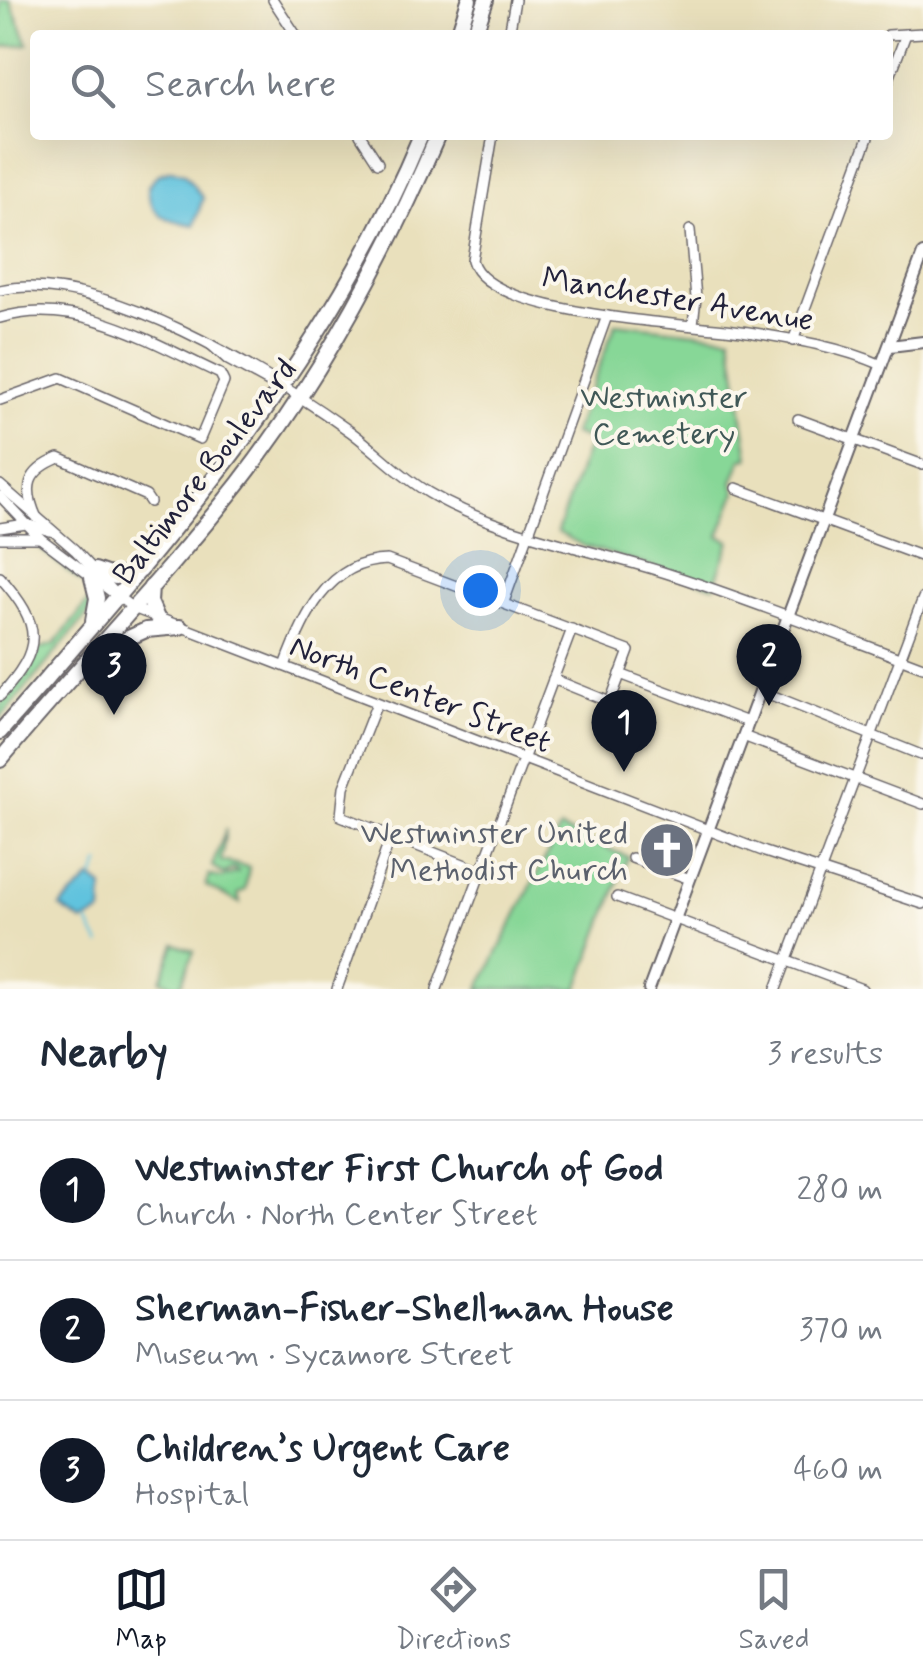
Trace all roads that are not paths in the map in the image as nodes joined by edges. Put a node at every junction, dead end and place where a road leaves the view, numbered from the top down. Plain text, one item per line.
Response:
1 (273, 0) edge
2 (469, 0) edge
3 (486, 0) edge
4 (515, 0) edge
5 (293, 30) edge
6 (460, 30) edge
7 (476, 30) edge
8 (510, 30) edge
9 (906, 34) junction
10 (923, 34) edge
11 (893, 35) edge
12 (893, 69) edge
13 (363, 140) edge
14 (419, 140) edge
15 (436, 140) edge
16 (492, 140) edge
17 (866, 140) edge
18 (378, 162) dead end
19 (690, 230) dead end
20 (923, 254) edge
21 (0, 290) edge
22 (136, 313) junction
23 (608, 316) junction
24 (0, 318) edge
25 (693, 324) junction
26 (131, 333) junction
27 (793, 341) junction
28 (923, 342) edge
29 (890, 346) junction
30 (882, 365) junction
31 (291, 394) junction
32 (0, 400) edge
33 (798, 419) dead end
34 (855, 440) junction
35 (918, 463) edge
36 (0, 486) edge
37 (736, 488) dead end
38 (0, 496) edge
39 (150, 502) dead end
40 (37, 518) junction
41 (824, 521) junction
42 (26, 524) junction
43 (0, 528) edge
44 (528, 532) junction
45 (58, 534) junction
46 (0, 538) edge
47 (40, 538) junction
48 (923, 557) edge
49 (141, 570) junction
50 (93, 574) junction
51 (0, 577) edge
52 (151, 587) junction
53 (118, 597) junction
54 (923, 598) edge
55 (504, 602) junction
56 (132, 608) junction
57 (788, 617) junction
58 (157, 618) junction
59 (94, 625) junction
60 (180, 628) junction
61 (572, 629) junction
62 (92, 654) junction
63 (900, 658) junction
64 (285, 666) junction
65 (923, 667) edge
66 (620, 674) junction
67 (553, 679) junction
68 (760, 691) junction
69 (0, 696) edge
70 (377, 703) junction
71 (748, 722) junction
72 (0, 732) edge
73 (872, 734) junction
74 (743, 736) junction
75 (0, 748) edge
76 (921, 755) edge
77 (523, 759) junction
78 (0, 760) edge
79 (856, 778) junction
80 (923, 804) edge
81 (708, 830) junction
82 (834, 834) junction
83 (390, 839) junction
84 (632, 858) dead end
85 (795, 863) junction
86 (480, 872) junction
87 (820, 872) junction
88 (690, 878) junction
89 (616, 898) dead end
90 (923, 904) edge
91 (675, 920) junction
92 (786, 962) junction
93 (337, 989) edge
94 (438, 989) edge
95 (649, 989) edge
96 (776, 989) edge
97 (862, 989) edge

1 - 5 street
2 - 6 highway
3 - 7 highway
4 - 8 street
9 - 10 street
9 - 11 street
9 - 12 street
13 - 18 street
14 - 31 highway, Baltimore Boulevard
15 - 31 highway, Baltimore Boulevard
16 - 23 street, Manchester Avenue
17 - 27 street
19 - 25 street
20 - 29 main road
21 - 22 street
22 - 26 street
22 - 31 street
23 - 25 street, Manchester Avenue
23 - 44 street
24 - 26 street
25 - 27 street, Manchester Avenue
26 - 32 street
27 - 30 street, Manchester Avenue
28 - 29 main road
29 - 30 main road
30 - 34 main road
31 - 44 street
31 - 49 highway, Baltimore Boulevard
31 - 52 highway, Baltimore Boulevard
33 - 34 street
34 - 35 street
34 - 41 main road
36 - 40 street, North Center Street
37 - 41 street
38 - 42 street, North Center Street
39 - 40 street
40 - 45 street, North Center Street
41 - 48 street
41 - 57 main road
42 - 43 street
42 - 45 street
42 - 47 street, North Center Street
44 - 55 street
44 - 57 street
45 - 50 street, North Center Street
46 - 47 street
47 - 50 street, North Center Street
49 - 50 highway
49 - 53 highway, Baltimore Boulevard
50 - 53 street, North Center Street
50 - 59 highway
51 - 69 street
52 - 56 highway, Baltimore Boulevard
52 - 58 highway
53 - 56 street, North Center Street
53 - 59 highway, Baltimore Boulevard
53 - 75 highway
54 - 63 street
55 - 61 street
55 - 64 street
56 - 58 street, North Center Street
56 - 62 highway, Baltimore Boulevard
57 - 63 street
57 - 68 main road
58 - 60 street, North Center Street
59 - 72 highway, Baltimore Boulevard
60 - 62 highway
60 - 64 street, North Center Street
61 - 66 street
61 - 67 street
62 - 78 highway, Baltimore Boulevard
63 - 65 street
63 - 73 street
64 - 70 street, North Center Street
66 - 67 street
66 - 71 street
67 - 77 street
68 - 71 main road
68 - 73 street
70 - 77 street, North Center Street
70 - 83 street
71 - 74 main road
73 - 76 street
73 - 79 street
74 - 79 street
74 - 81 main road
77 - 81 street, North Center Street
77 - 86 street
79 - 80 street
79 - 82 street
81 - 85 street, North Center Street
81 - 88 main road
82 - 85 street
82 - 87 street
83 - 86 street
83 - 93 street
84 - 88 street
85 - 87 street, North Center Street
86 - 94 street
87 - 90 street, North Center Street
87 - 92 street
88 - 91 main road
89 - 91 street
91 - 92 street
91 - 95 main road
92 - 96 street
92 - 97 street

